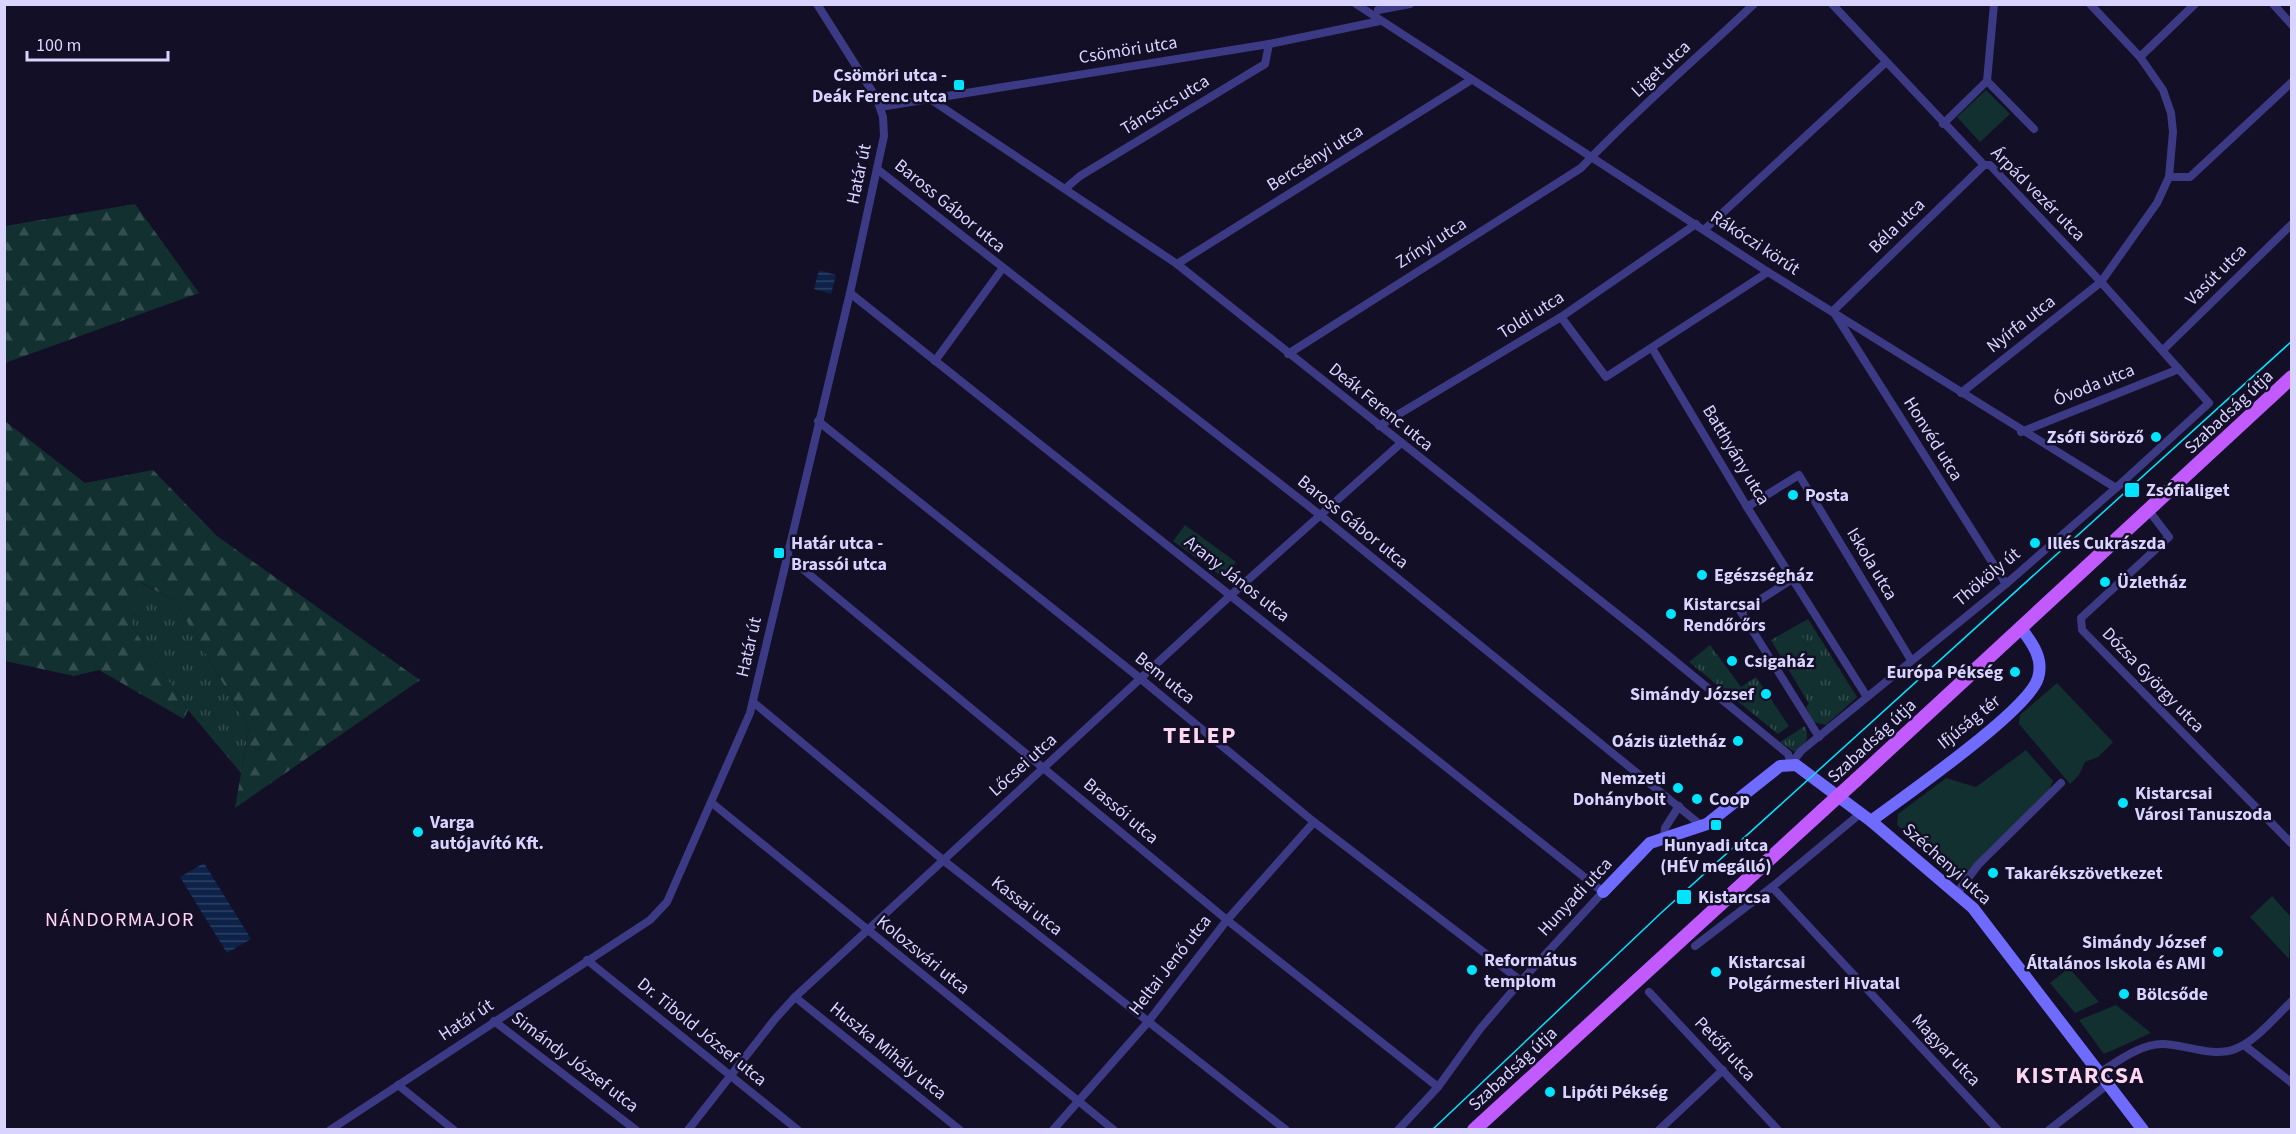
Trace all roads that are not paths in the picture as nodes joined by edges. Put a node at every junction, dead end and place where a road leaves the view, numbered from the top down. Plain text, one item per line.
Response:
1 (817, 4) edge
2 (1356, 4) edge
3 (1410, 4) edge
4 (1754, 4) edge
5 (1832, 4) edge
6 (1994, 4) edge
7 (2090, 4) edge
8 (2195, 4) edge
9 (2273, 4) edge
10 (1378, 7) edge
11 (1380, 21) junction
12 (2292, 25) edge
13 (1269, 44) junction
14 (2140, 57) junction
15 (1885, 63) junction
16 (1471, 80) junction
17 (1987, 81) junction
18 (2292, 82) edge
19 (930, 99) junction
20 (880, 107) junction
21 (1943, 124) junction
22 (2034, 129) dead end
23 (1590, 157) junction
24 (1984, 165) junction
25 (877, 169) junction
26 (2169, 177) junction
27 (1066, 188) junction
28 (1696, 224) junction
29 (2292, 224) edge
30 (1704, 230) junction
31 (1177, 264) junction
32 (1002, 269) junction
33 (1768, 272) junction
34 (2101, 282) junction
35 (850, 292) junction
36 (1833, 311) junction
37 (1561, 317) junction
38 (1652, 348) junction
39 (2163, 350) junction
40 (1288, 354) junction
41 (936, 361) junction
42 (2179, 369) junction
43 (2292, 377) edge
44 (1961, 393) junction
45 (2200, 411) joint
46 (818, 421) junction
47 (1378, 426) junction
48 (2021, 432) junction
49 (1400, 444) junction
50 (2116, 488) junction
51 (1748, 507) junction
52 (2149, 511) junction
53 (1320, 515) junction
54 (787, 556) junction
55 (1794, 578) junction
56 (2006, 584) junction
57 (1231, 595) junction
58 (2021, 627) junction
59 (1911, 660) junction
60 (1141, 679) junction
61 (1867, 697) junction
62 (753, 702) junction
63 (1819, 737) junction
64 (1791, 764) junction
65 (1044, 768) junction
66 (2061, 783) dead end
67 (712, 803) junction
68 (1679, 806) junction
69 (1866, 817) junction
70 (1314, 822) junction
71 (1702, 826) junction
72 (1664, 837) junction
73 (2292, 844) edge
74 (943, 860) junction
75 (1772, 887) junction
76 (1603, 892) junction
77 (1957, 893) junction
78 (1227, 920) junction
79 (867, 930) junction
80 (1695, 946) dead end
81 (586, 960) junction
82 (1521, 981) junction
83 (1648, 992) dead end
84 (795, 997) junction
85 (2292, 1001) edge
86 (494, 1021) junction
87 (1148, 1022) junction
88 (2244, 1045) junction
89 (1723, 1070) junction
90 (2099, 1073) junction
91 (730, 1075) junction
92 (2292, 1083) edge
93 (2108, 1084) junction
94 (398, 1085) junction
95 (1438, 1087) junction
96 (1077, 1101) junction
97 (330, 1130) edge
98 (454, 1130) edge
99 (636, 1130) edge
100 (688, 1130) edge
101 (798, 1130) edge
102 (960, 1130) edge
103 (1053, 1130) edge
104 (1114, 1130) edge
105 (1286, 1130) edge
106 (1398, 1130) edge
107 (1474, 1130) edge
108 (1659, 1130) edge
109 (1778, 1130) edge
110 (1998, 1130) edge
111 (2049, 1130) edge
112 (2143, 1130) edge

1 - 20 street, Határ út
2 - 11 street, Rákóczi körút
3 - 10 street
4 - 23 street, Liget utca
5 - 15 street, Árpád vezér utca
6 - 17 street
7 - 14 street, Nyírfa utca
8 - 14 street
9 - 12 street
10 - 11 street
11 - 13 street, Csömöri utca
11 - 16 street, Rákóczi körút
13 - 19 street, Csömöri utca
13 - 27 street, Táncsics utca
14 - 26 street, Nyírfa utca
15 - 21 street, Árpád vezér utca
15 - 30 street
16 - 23 street, Rákóczi körút
16 - 31 street, Bercsényi utca
17 - 21 street
17 - 22 street
18 - 26 street
19 - 20 street, Csömöri utca
19 - 27 street, Deák Ferenc utca
20 - 25 street, Határ út
21 - 24 street, Árpád vezér utca
23 - 28 street, Rákóczi körút
23 - 40 street, Zrínyi utca
24 - 34 street, Árpád vezér utca
24 - 36 street, Béla utca
25 - 32 street, Baross Gábor utca
25 - 35 street, Határ út
26 - 34 street, Nyírfa utca
27 - 31 street, Deák Ferenc utca
28 - 30 street, Rákóczi körút
28 - 37 street, Toldi utca
29 - 39 street, Vasút utca
30 - 33 street, Rákóczi körút
31 - 40 street, Deák Ferenc utca
32 - 41 street, Baross Gábor utca
32 - 53 street, Baross Gábor utca
33 - 36 street, Rákóczi körút
33 - 38 street
34 - 39 street, Árpád vezér utca
34 - 44 street, Nyírfa utca
35 - 41 street, Arany János utca
35 - 46 street, Határ út
36 - 44 street, Rákóczi körút
36 - 56 street, Honvéd utca
37 - 38 street
37 - 47 street, Toldi utca
38 - 51 street, Batthyány utca
39 - 42 street, Árpád vezér utca
40 - 47 street, Deák Ferenc utca
41 - 57 street, Arany János utca
42 - 45 street, Árpád vezér utca
42 - 48 street, Óvoda utca
43 - 52 main road, Szabadság útja
44 - 48 street, Rákóczi körút
45 - 50 street, Thököly út
46 - 54 street, Határ út
46 - 60 street, Bem utca
47 - 49 street, Deák Ferenc utca
48 - 50 street, Rákóczi körút
49 - 53 street, Lőcsei utca
49 - 64 street, Deák Ferenc utca
50 - 56 street, Thököly út
51 - 55 street, Batthyány utca
51 - 59 street, Iskola utca
52 - 58 main road, Szabadság útja
52 - 73 street, Dózsa György utca
53 - 57 street, Lőcsei utca
53 - 68 street, Baross Gábor utca
54 - 62 street, Határ út
54 - 65 street, Brassói utca
55 - 61 street, Batthyány utca
55 - 63 street
56 - 59 street, Thököly út
57 - 60 street, Lőcsei utca
57 - 76 street, Arany János utca
58 - 69 main road, Ifjúság tér
58 - 107 main road, Szabadság útja, bridge
59 - 61 street, Thököly út
60 - 65 street, Lőcsei utca
60 - 70 street, Bem utca
61 - 63 street, Thököly út
62 - 67 street, Határ út
62 - 74 street, Kassai utca
63 - 64 street, Thököly út
64 - 69 main road, Széchenyi utca
64 - 71 main road, Hunyadi utca
65 - 74 street, Lőcsei utca
65 - 78 street, Brassói utca
66 - 77 street
67 - 79 street, Kolozsvári utca
67 - 81 street, Határ út
68 - 71 street, Baross Gábor utca
68 - 72 street
69 - 75 street
69 - 77 main road, Széchenyi utca
70 - 78 street, Heltai Jenő utca
70 - 82 street, Bem utca
71 - 72 main road, Hunyadi utca
72 - 76 main road, Hunyadi utca
74 - 79 street, Lőcsei utca
74 - 87 street, Kassai utca
75 - 80 street
75 - 110 street, Magyar utca
76 - 82 street, Hunyadi utca
77 - 90 main road, Széchenyi utca
78 - 87 street, Heltai Jenő utca
78 - 95 street, Brassói utca
79 - 84 street, Lőcsei utca
79 - 96 street, Kolozsvári utca
81 - 86 street, Határ út
81 - 91 street, Dr. Tibold József utca
82 - 95 street, Hunyadi utca
83 - 89 street, Petőfi utca
84 - 91 street, Lőcsei utca
84 - 102 street, Huszka Mihály utca
85 - 88 street
86 - 94 street, Határ út
86 - 99 street, Simándy József utca
87 - 96 street, Heltai Jenő utca
87 - 105 street, Kassai utca
88 - 90 street
88 - 92 street
89 - 108 street
89 - 109 street, Petőfi utca
90 - 93 main road, Széchenyi utca
91 - 100 street, Lőcsei utca
91 - 101 street, Dr. Tibold József utca
93 - 111 street
93 - 112 main road, Széchenyi utca
94 - 97 street, Határ út
94 - 98 street
95 - 106 street, Hunyadi utca
96 - 103 street, Heltai Jenő utca
96 - 104 street, Kolozsvári utca

